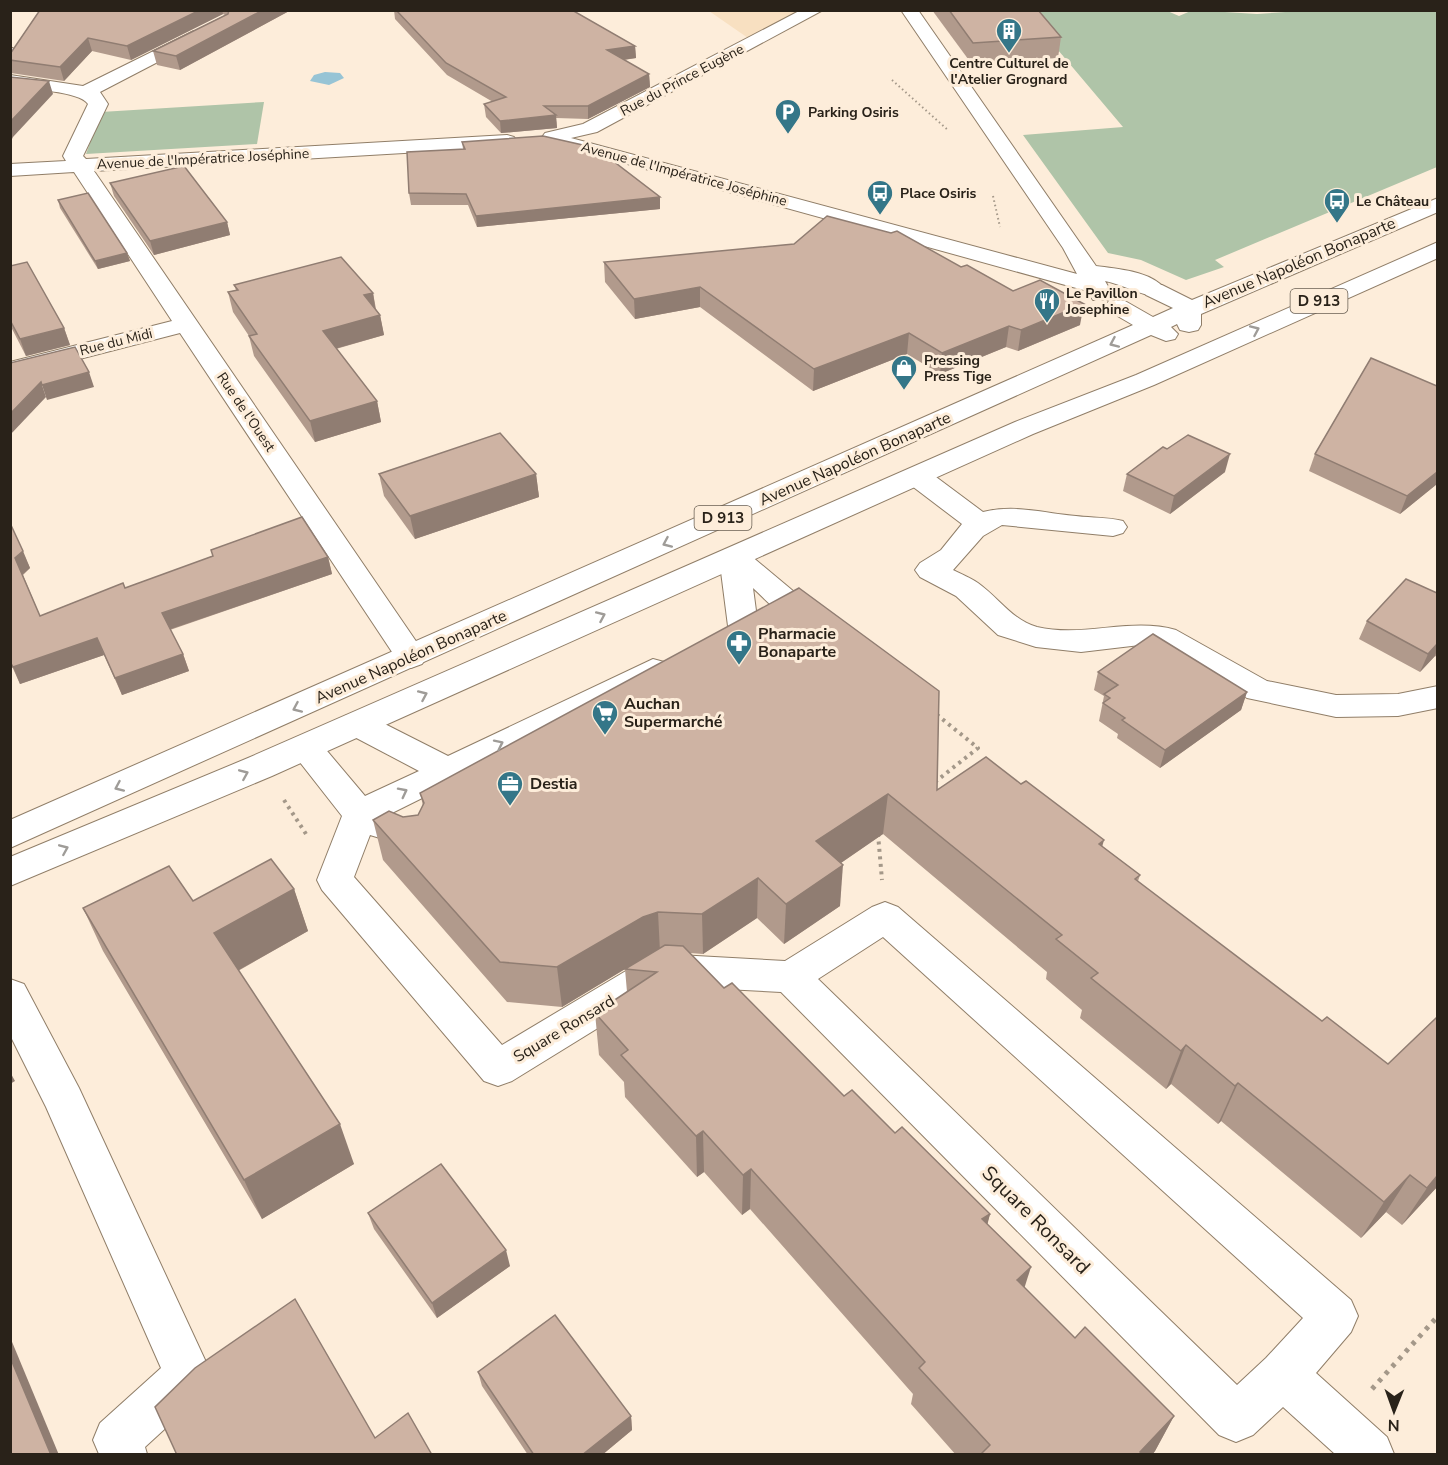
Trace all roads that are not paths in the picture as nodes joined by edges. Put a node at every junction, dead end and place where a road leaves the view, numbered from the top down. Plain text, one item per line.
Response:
1 (815, 10) edge
2 (909, 10) edge
3 (214, 26) edge
4 (10, 81) edge
5 (84, 93) junction
6 (533, 139) junction
7 (81, 166) junction
8 (10, 170) edge
9 (1437, 204) edge
10 (1378, 230) junction
11 (1437, 243) edge
12 (1437, 249) edge
13 (1091, 279) junction
14 (1189, 310) junction
15 (187, 324) junction
16 (1152, 326) junction
17 (1189, 347) junction
18 (10, 370) edge
19 (918, 477) junction
20 (980, 524) junction
21 (1113, 527) dead end
22 (734, 556) junction
23 (743, 626) junction
24 (711, 641) edge
25 (411, 657) junction
26 (680, 657) edge
27 (1437, 697) edge
28 (357, 724) junction
29 (304, 747) junction
30 (446, 770) junction
31 (360, 814) junction
32 (10, 835) edge
33 (404, 838) edge
34 (10, 872) edge
35 (791, 977) junction
36 (10, 995) edge
37 (1283, 1375) junction
38 (1354, 1440) edge
39 (123, 1455) edge

1 - 6 street, Rue du Prince Eugène
2 - 13 street
3 - 5 street
4 - 5 street
5 - 7 street
6 - 7 street, Avenue de l'Impératrice Joséphine
6 - 13 street, Avenue de l'Impératrice Joséphine
7 - 8 street, Avenue de l'Impératrice Joséphine
7 - 15 street, Rue de l'Ouest
9 - 10 street, Avenue Napoléon Bonaparte / D 913
10 - 11 street
10 - 14 street, Avenue Napoléon Bonaparte / D 913
17 -> 12 street, D 913
13 - 14 street, Avenue de l'Impératrice Joséphine
13 - 16 street
14 - 16 street, Avenue Napoléon Bonaparte / D 913
14 - 17 street
15 - 18 street, Rue du Midi
15 - 25 street, Rue de l'Ouest
16 - 17 street
16 -> 25 street, Avenue Napoléon Bonaparte / D 913
17 - 19 street, D 913
19 - 20 street
19 - 22 street, D 913
20 - 21 street
20 - 27 street
22 - 23 street
22 - 23 street
28 -> 22 street, D 913
23 - 24 street
25 -> 32 street, Avenue Napoléon Bonaparte / D 913
30 -> 26 street
28 - 29 street, D 913
28 - 30 street
29 - 31 street
34 -> 29 street, D 913
31 -> 30 street
31 - 33 street
31 - 35 street, Square Ronsard
35 - 37 street, Square Ronsard
35 - 37 street, Square Ronsard
36 - 39 street
37 - 38 street

